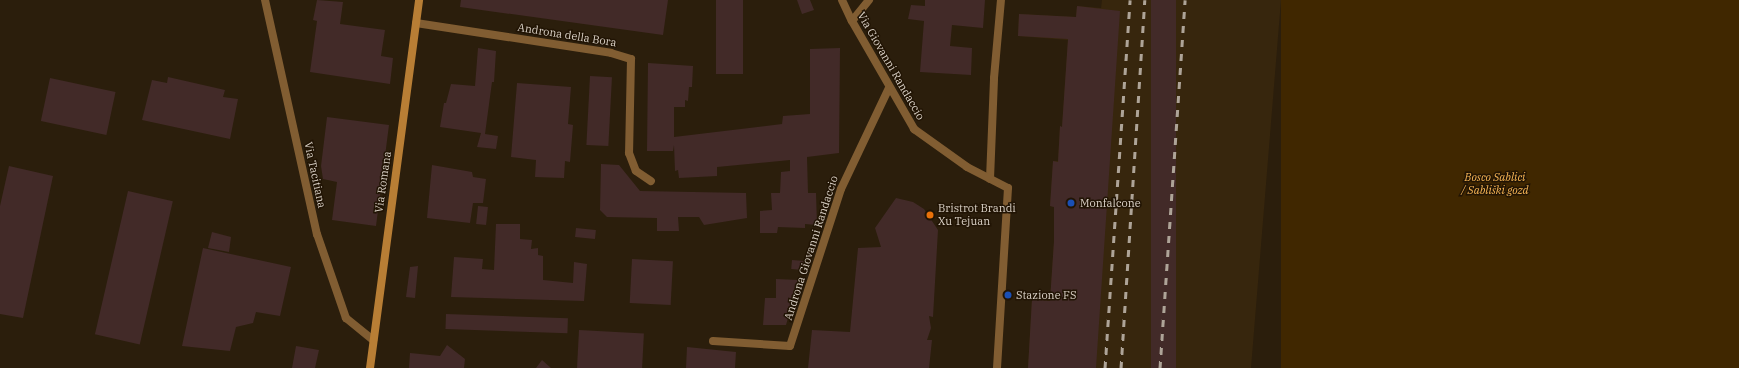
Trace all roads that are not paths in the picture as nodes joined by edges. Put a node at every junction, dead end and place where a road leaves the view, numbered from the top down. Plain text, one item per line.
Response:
1 (265, 0) edge
2 (419, 0) edge
3 (842, 0) edge
4 (869, 0) edge
5 (1001, 0) edge
6 (852, 21) junction
7 (416, 23) junction
8 (889, 88) junction
9 (990, 179) junction
10 (651, 181) dead end
11 (373, 340) junction
12 (713, 341) dead end
13 (370, 368) edge
14 (997, 368) edge

1 - 11 street, Via Tacitiana
2 - 7 street, Via Romana
3 - 6 street, Via Giovanni Randaccio
4 - 6 street
5 - 9 street
6 - 8 street, Via Giovanni Randaccio
7 - 10 street, Androna della Bora
7 - 11 street, Via Romana
8 - 9 street, Via Giovanni Randaccio
8 - 12 street, Androna Giovanni Randaccio
9 - 14 street, Via Giovanni Randaccio
11 - 13 street, Via Romana

